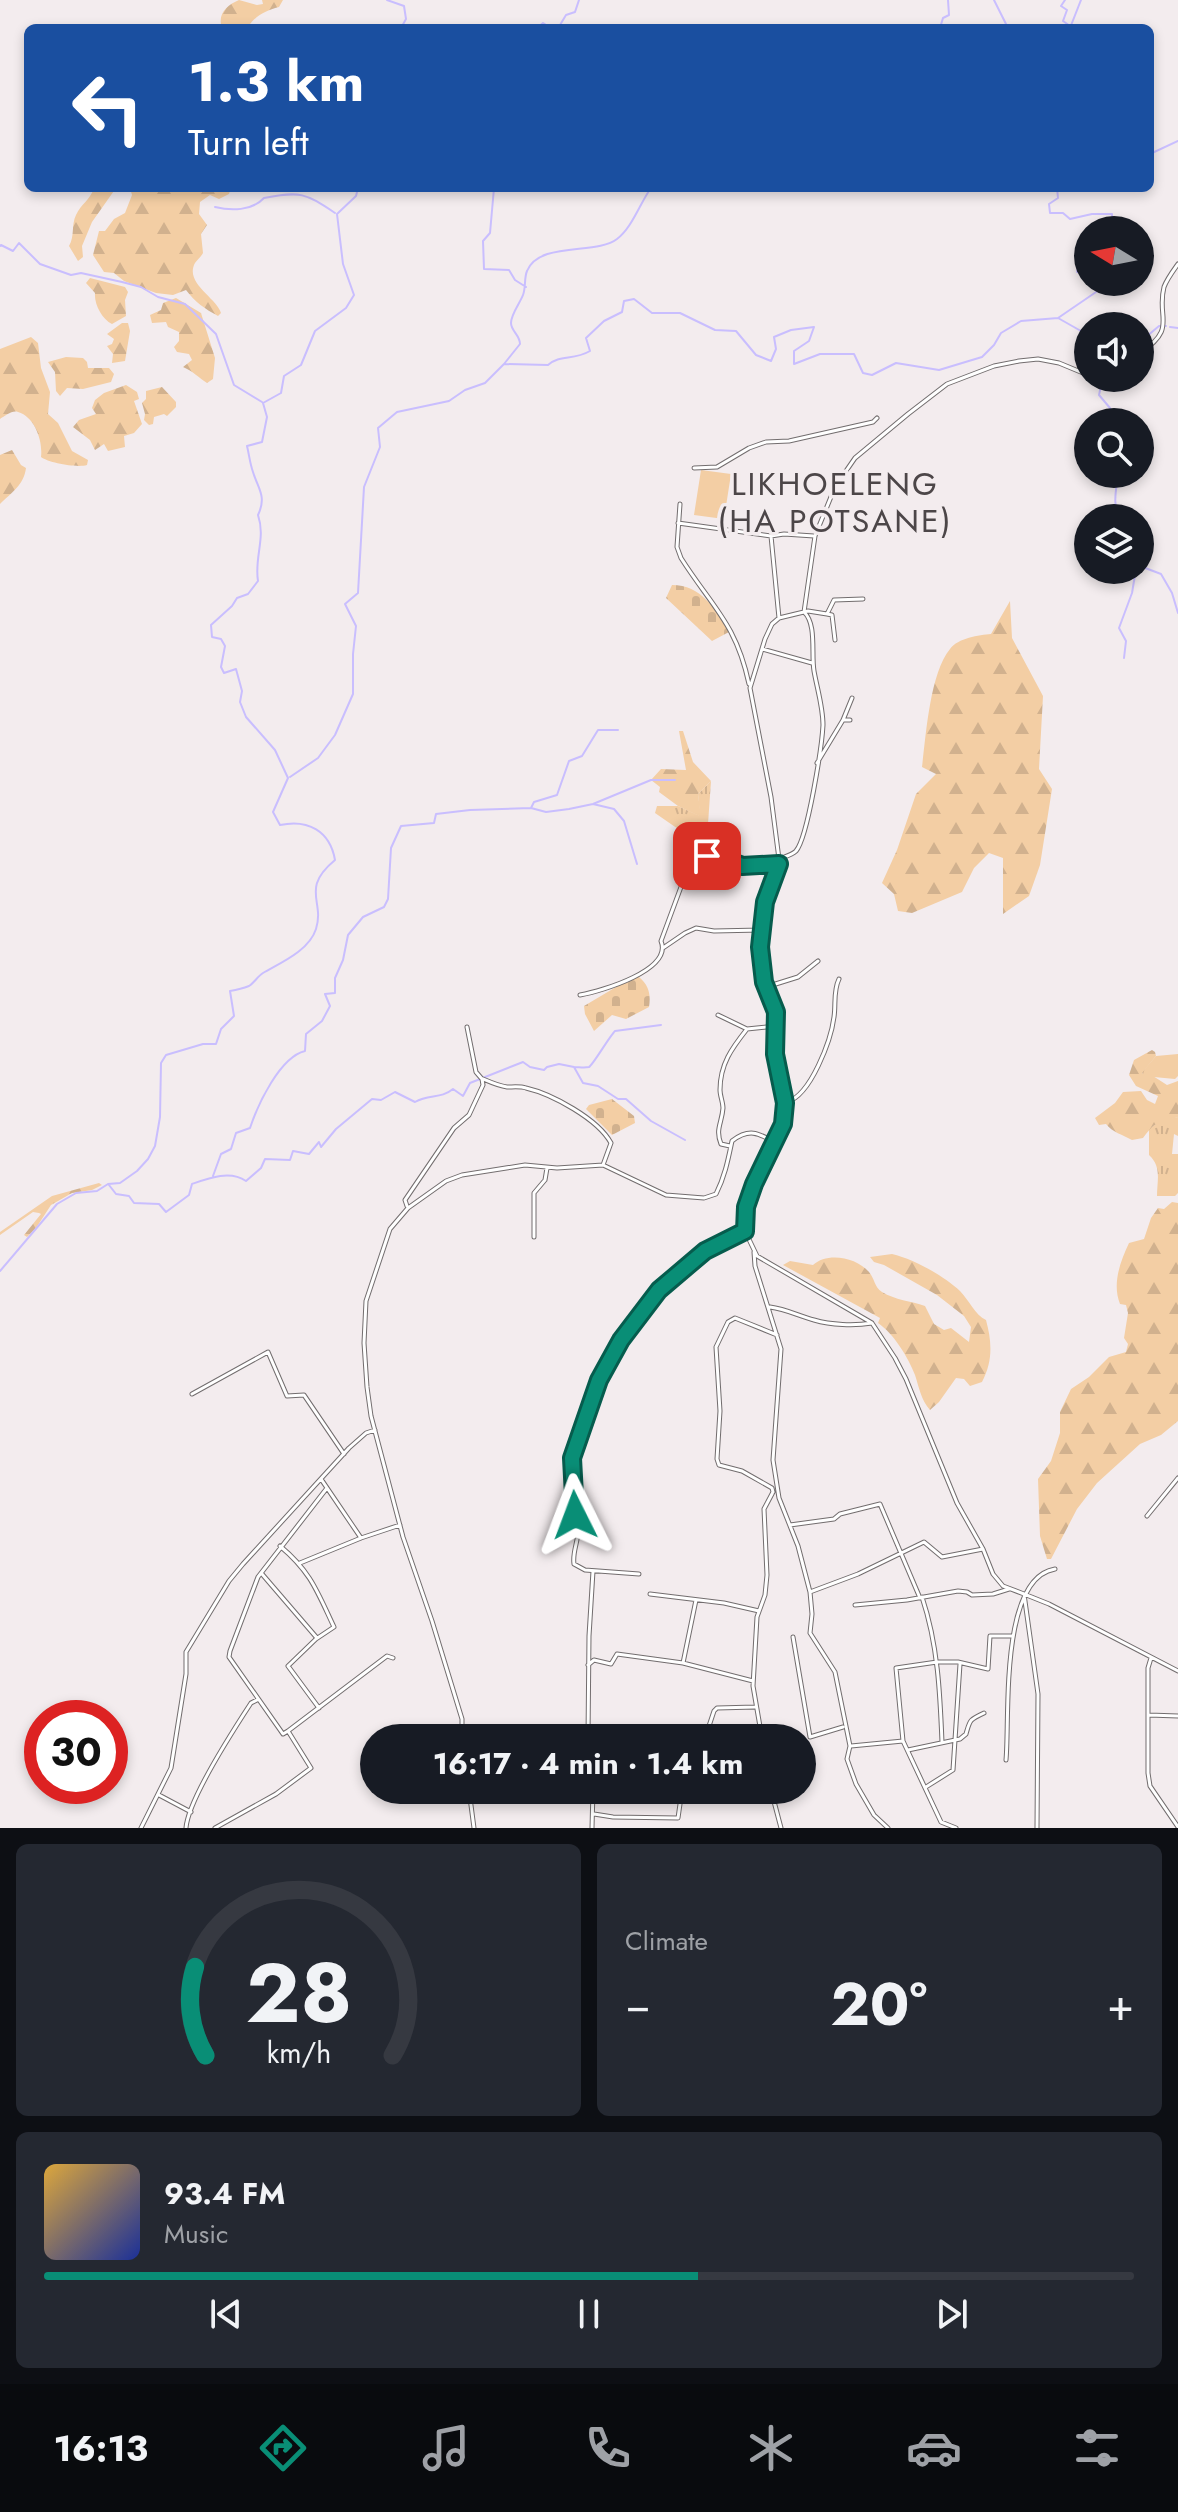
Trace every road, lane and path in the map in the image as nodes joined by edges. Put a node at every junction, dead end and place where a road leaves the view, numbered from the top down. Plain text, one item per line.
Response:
1 (1178, 264) edge
2 (1154, 345) edge
3 (1074, 369) edge
4 (877, 418) dead end
5 (694, 468) dead end
6 (680, 504) dead end
7 (678, 523) junction
8 (771, 536) junction
9 (815, 536) junction
10 (863, 599) dead end
11 (804, 612) junction
12 (827, 614) junction
13 (779, 618) junction
14 (835, 640) dead end
15 (762, 649) junction
16 (813, 664) junction
17 (750, 688) junction
18 (852, 698) dead end
19 (843, 720) junction
20 (850, 720) dead end
21 (817, 763) junction
22 (779, 861) junction
23 (761, 930) junction
24 (663, 948) junction
25 (818, 961) dead end
26 (839, 979) dead end
27 (766, 987) junction
28 (580, 995) dead end
29 (718, 1015) dead end
30 (775, 1026) junction
31 (467, 1027) dead end
32 (747, 1029) junction
33 (482, 1079) junction
34 (785, 1103) junction
35 (775, 1142) junction
36 (730, 1146) junction
37 (603, 1165) junction
38 (547, 1168) junction
39 (408, 1208) junction
40 (745, 1231) junction
41 (534, 1237) dead end
42 (754, 1252) junction
43 (769, 1307) junction
44 (872, 1323) junction
45 (777, 1335) junction
46 (192, 1394) dead end
47 (375, 1430) junction
48 (344, 1454) junction
49 (1178, 1478) edge
50 (321, 1479) junction
51 (327, 1488) junction
52 (775, 1492) junction
53 (1147, 1516) dead end
54 (400, 1525) junction
55 (790, 1525) junction
56 (361, 1538) junction
57 (280, 1546) junction
58 (983, 1549) junction
59 (900, 1554) junction
60 (300, 1563) junction
61 (1055, 1569) dead end
62 (593, 1571) junction
63 (261, 1573) junction
64 (639, 1574) dead end
65 (1009, 1589) junction
66 (810, 1592) junction
67 (650, 1594) dead end
68 (1024, 1594) junction
69 (921, 1598) junction
70 (696, 1599) junction
71 (855, 1605) dead end
72 (759, 1611) junction
73 (1013, 1636) junction
74 (793, 1637) dead end
75 (317, 1638) junction
76 (393, 1658) dead end
77 (1151, 1658) junction
78 (937, 1662) junction
79 (683, 1663) junction
80 (960, 1664) junction
81 (588, 1665) junction
82 (1178, 1671) edge
83 (753, 1681) junction
84 (257, 1700) junction
85 (755, 1707) junction
86 (319, 1708) junction
87 (984, 1713) dead end
88 (1149, 1715) junction
89 (1178, 1716) edge
90 (462, 1724) edge
91 (588, 1724) edge
92 (710, 1724) edge
93 (759, 1724) edge
94 (845, 1727) junction
95 (288, 1731) junction
96 (956, 1740) junction
97 (903, 1741) junction
98 (942, 1742) junction
99 (850, 1746) junction
100 (908, 1750) junction
101 (1006, 1760) dead end
102 (926, 1787) junction
103 (159, 1794) junction
104 (471, 1804) edge
105 (594, 1804) edge
106 (680, 1804) edge
107 (775, 1804) edge
108 (191, 1812) junction
109 (594, 1814) junction
110 (1178, 1817) edge
111 (1176, 1825) edge
112 (141, 1828) edge
113 (186, 1828) edge
114 (215, 1828) edge
115 (474, 1828) edge
116 (592, 1828) edge
117 (781, 1828) edge
118 (888, 1828) edge
119 (956, 1828) edge
120 (1037, 1828) edge

1 - 2 street
3 - 9 street
4 - 5 street
6 - 7 street
7 - 8 street
7 - 17 street
8 - 9 street
8 - 13 street
9 - 11 street
10 - 12 street
11 - 12 street
11 - 13 street
11 - 16 street
12 - 14 street
13 - 15 street
15 - 16 street
15 - 17 street
16 - 21 street
17 - 22 street
18 - 19 street
19 - 20 street
19 - 21 street
21 - 22 street
22 - 23 street
22 - 24 street
23 - 24 street
23 - 27 street
24 - 28 street
25 - 27 street
26 - 34 street
27 - 30 street
29 - 32 street
30 - 32 street
30 - 34 street
31 - 33 street
32 - 36 street
33 - 37 street
33 - 39 street
34 - 35 street
35 - 36 street
35 - 40 street
36 - 37 street
37 - 38 street
38 - 39 street
38 - 41 street
39 - 47 street
40 - 42 street
40 - 62 street
42 - 43 street
42 - 44 street
43 - 44 street
43 - 45 street
44 - 58 street
45 - 52 street
45 - 52 street
46 - 48 street
47 - 48 street
47 - 54 street
48 - 50 street
49 - 53 street
50 - 51 street
50 - 103 street
51 - 56 street
51 - 57 street
52 - 55 street
52 - 72 street
54 - 56 street
54 - 90 street
55 - 59 street
55 - 66 street
56 - 60 street
57 - 60 street
57 - 63 street
58 - 59 street
58 - 65 street
59 - 66 street
59 - 69 street
60 - 75 street
61 - 68 street
62 - 64 street
62 - 81 street
63 - 75 street
63 - 84 street
65 - 68 street
65 - 69 street
66 - 94 street
67 - 70 street
68 - 73 street
68 - 77 street
68 - 120 street
69 - 71 street
69 - 78 street
70 - 72 street
70 - 79 street
72 - 83 street
73 - 80 street
73 - 101 street
74 - 94 street
75 - 86 street
76 - 86 street
77 - 82 street
77 - 88 street
78 - 80 street
78 - 97 street
78 - 98 street
79 - 81 street
79 - 83 street
80 - 96 street
81 - 91 street
83 - 85 street
84 - 95 street
84 - 108 street
85 - 92 street
85 - 93 street
86 - 95 street
87 - 96 street
88 - 89 street
88 - 111 street
94 - 99 street
95 - 114 street
96 - 98 street
96 - 102 street
97 - 99 street
97 - 100 street
98 - 100 street
99 - 118 street
100 - 102 street
102 - 119 street
103 - 108 street
103 - 112 street
104 - 115 street
105 - 109 street
106 - 109 street
107 - 117 street
108 - 113 street
109 - 116 street
110 - 111 street

